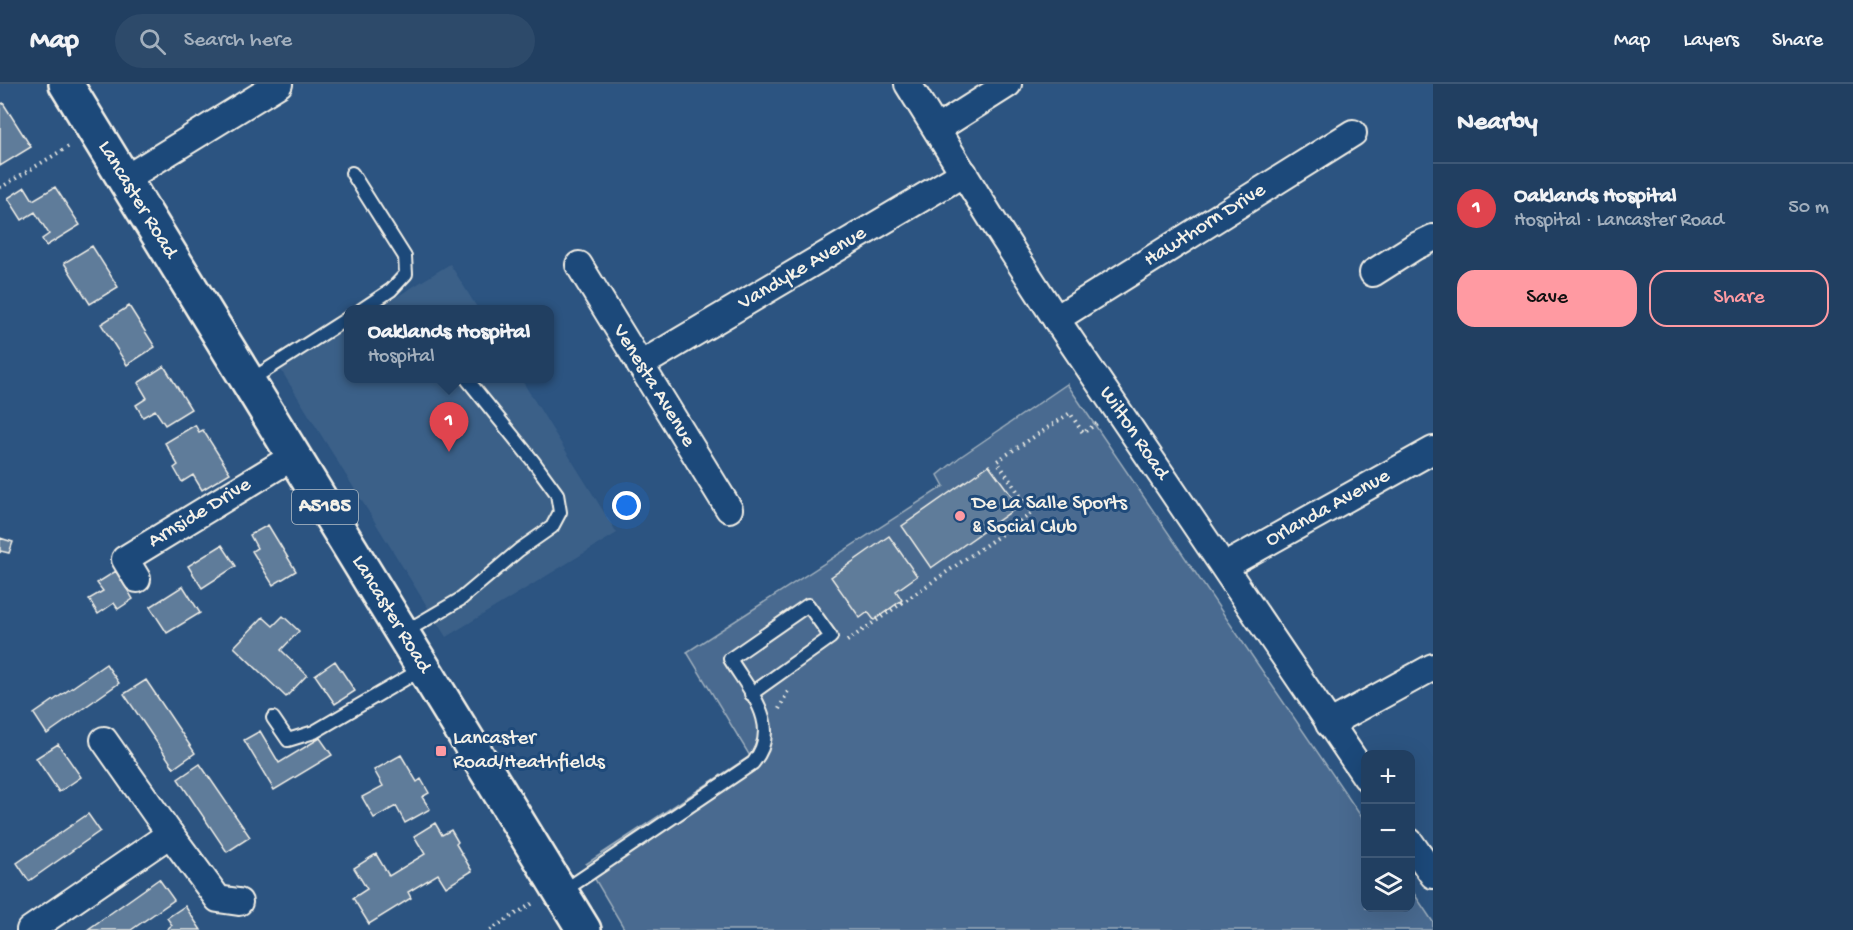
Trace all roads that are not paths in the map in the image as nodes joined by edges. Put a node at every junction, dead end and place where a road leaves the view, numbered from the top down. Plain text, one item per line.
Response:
1 (66, 84) edge
2 (279, 84) edge
3 (908, 84) edge
4 (1008, 84) edge
5 (246, 92) edge
6 (937, 129) junction
7 (1353, 133) dead end
8 (352, 173) dead end
9 (964, 173) junction
10 (125, 179) junction
11 (1433, 238) edge
12 (579, 265) dead end
13 (1387, 271) dead end
14 (367, 305) edge
15 (1056, 318) junction
16 (344, 321) edge
17 (640, 364) junction
18 (248, 382) junction
19 (470, 383) edge
20 (1433, 450) edge
21 (294, 456) junction
22 (729, 509) dead end
23 (1224, 566) junction
24 (137, 579) dead end
25 (402, 634) junction
26 (1433, 667) edge
27 (423, 669) junction
28 (751, 694) junction
29 (273, 718) dead end
30 (1329, 724) junction
31 (104, 740) dead end
32 (1361, 771) edge
33 (170, 834) junction
34 (1415, 849) edge
35 (1433, 875) edge
36 (560, 890) junction
37 (239, 902) dead end
38 (30, 930) edge
39 (584, 930) edge

1 - 10 main road, Lancaster Road / A5185
2 - 5 street
3 - 6 street, Wilton Road
4 - 6 street
5 - 10 street
6 - 9 street, Wilton Road
7 - 15 street, Hawthorn Drive
8 - 14 lane
9 - 15 street, Wilton Road
9 - 17 street, Vandyke Avenue
10 - 18 main road, Lancaster Road / A5185
11 - 13 street
12 - 17 street, Venesta Avenue
15 - 23 street, Wilton Road
16 - 18 lane
17 - 22 street, Venesta Avenue
18 - 21 main road, Lancaster Road / A5185
19 - 25 lane
20 - 23 street, Orlanda Avenue
21 - 24 street, Arnside Drive
21 - 25 main road, Lancaster Road / A5185
23 - 30 street, Wilton Road
25 - 27 main road, Lancaster Road / A5185
26 - 30 street
27 - 29 lane
27 - 36 main road, Lancaster Road / A5185
28 - 28 lane
28 - 36 lane
30 - 32 street, Wilton Road
31 - 33 street
33 - 37 street
33 - 38 street
34 - 35 street
36 - 39 main road, Lancaster Road / A5185

